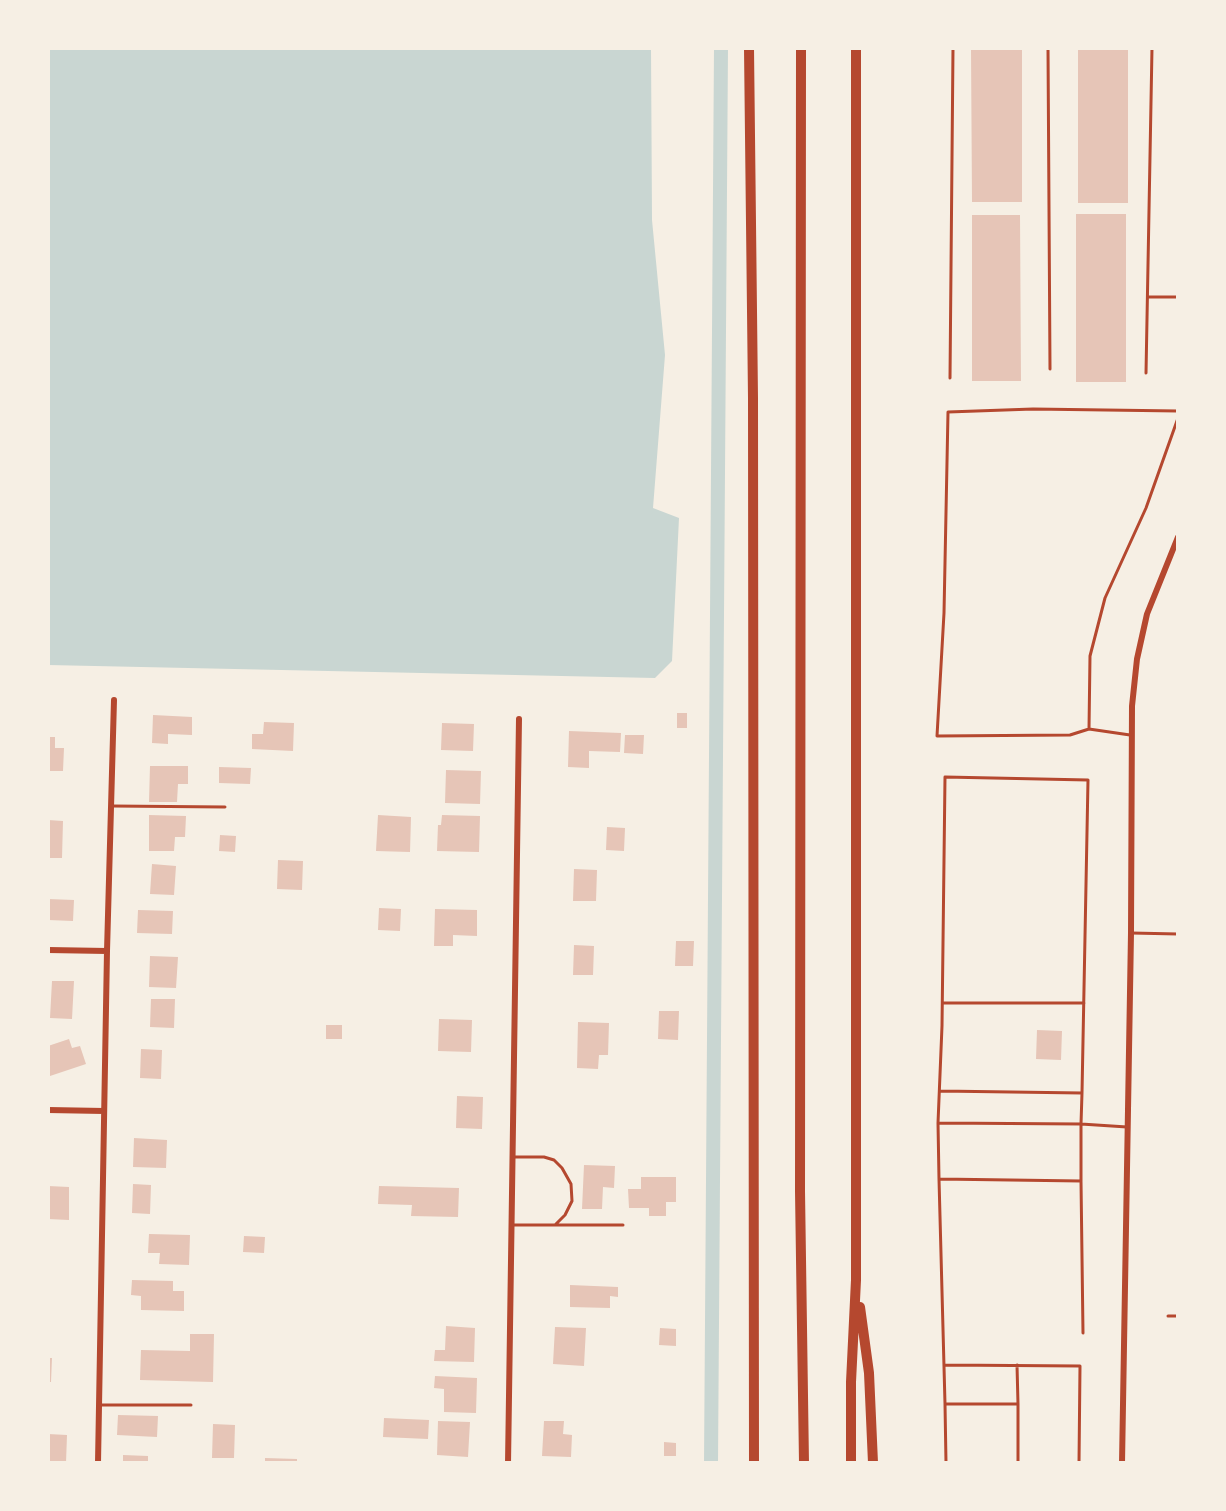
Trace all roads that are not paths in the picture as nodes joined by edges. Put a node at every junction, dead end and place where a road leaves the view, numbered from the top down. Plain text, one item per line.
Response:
1 (749, 48) edge
2 (801, 48) edge
3 (856, 48) edge
4 (953, 48) edge
5 (1048, 48) edge
6 (1152, 48) edge
7 (1148, 297) junction
8 (1178, 297) edge
9 (1050, 369) dead end
10 (1146, 373) dead end
11 (950, 378) dead end
12 (1178, 411) edge
13 (1178, 418) edge
14 (1178, 537) edge
15 (114, 700) dead end
16 (519, 719) dead end
17 (1089, 729) junction
18 (1132, 735) junction
19 (110, 806) junction
20 (225, 807) dead end
21 (1131, 933) junction
22 (1178, 934) edge
23 (48, 950) edge
24 (107, 951) junction
25 (943, 1002) junction
26 (1084, 1003) junction
27 (940, 1091) junction
28 (1082, 1093) junction
29 (48, 1110) edge
30 (104, 1111) junction
31 (938, 1123) junction
32 (1081, 1124) junction
33 (1128, 1127) junction
34 (512, 1157) junction
35 (939, 1179) junction
36 (1081, 1181) junction
37 (511, 1225) junction
38 (555, 1225) junction
39 (623, 1225) dead end
40 (856, 1280) junction
41 (1168, 1316) dead end
42 (1178, 1316) edge
43 (1083, 1333) dead end
44 (944, 1365) junction
45 (1017, 1365) junction
46 (945, 1404) junction
47 (1018, 1404) junction
48 (98, 1405) junction
49 (191, 1405) dead end
50 (98, 1463) edge
51 (508, 1463) edge
52 (754, 1463) edge
53 (804, 1463) edge
54 (851, 1463) edge
55 (873, 1463) edge
56 (945, 1463) edge
57 (1018, 1463) edge
58 (1079, 1463) edge
59 (1122, 1463) edge

1 - 52 highway
2 - 53 highway
3 - 40 highway
4 - 11 lane
5 - 9 lane
6 - 7 lane
7 - 8 lane
7 - 10 lane
12 - 17 lane
13 - 17 lane
14 - 18 street
15 - 19 street
16 - 34 street
17 - 18 lane
18 - 21 street
19 - 20 lane
19 - 24 street
21 - 22 lane
21 - 33 street
23 - 24 street
24 - 30 street
25 - 26 lane
25 - 26 lane
25 - 27 lane
26 - 28 lane
27 - 28 lane
27 - 31 lane
28 - 32 lane
29 - 30 street
30 - 48 street
31 - 32 lane
31 - 35 lane
32 - 33 lane
32 - 36 lane
33 - 59 street
34 - 37 street
34 - 38 lane
35 - 36 lane
35 - 44 lane
36 - 43 lane
37 - 38 lane
37 - 51 street
38 - 39 lane
40 - 54 highway
40 - 55 highway
41 - 42 lane
44 - 45 lane
44 - 46 lane
45 - 47 lane
45 - 58 lane
46 - 47 lane
46 - 56 lane
47 - 57 lane
48 - 49 lane
48 - 50 street

